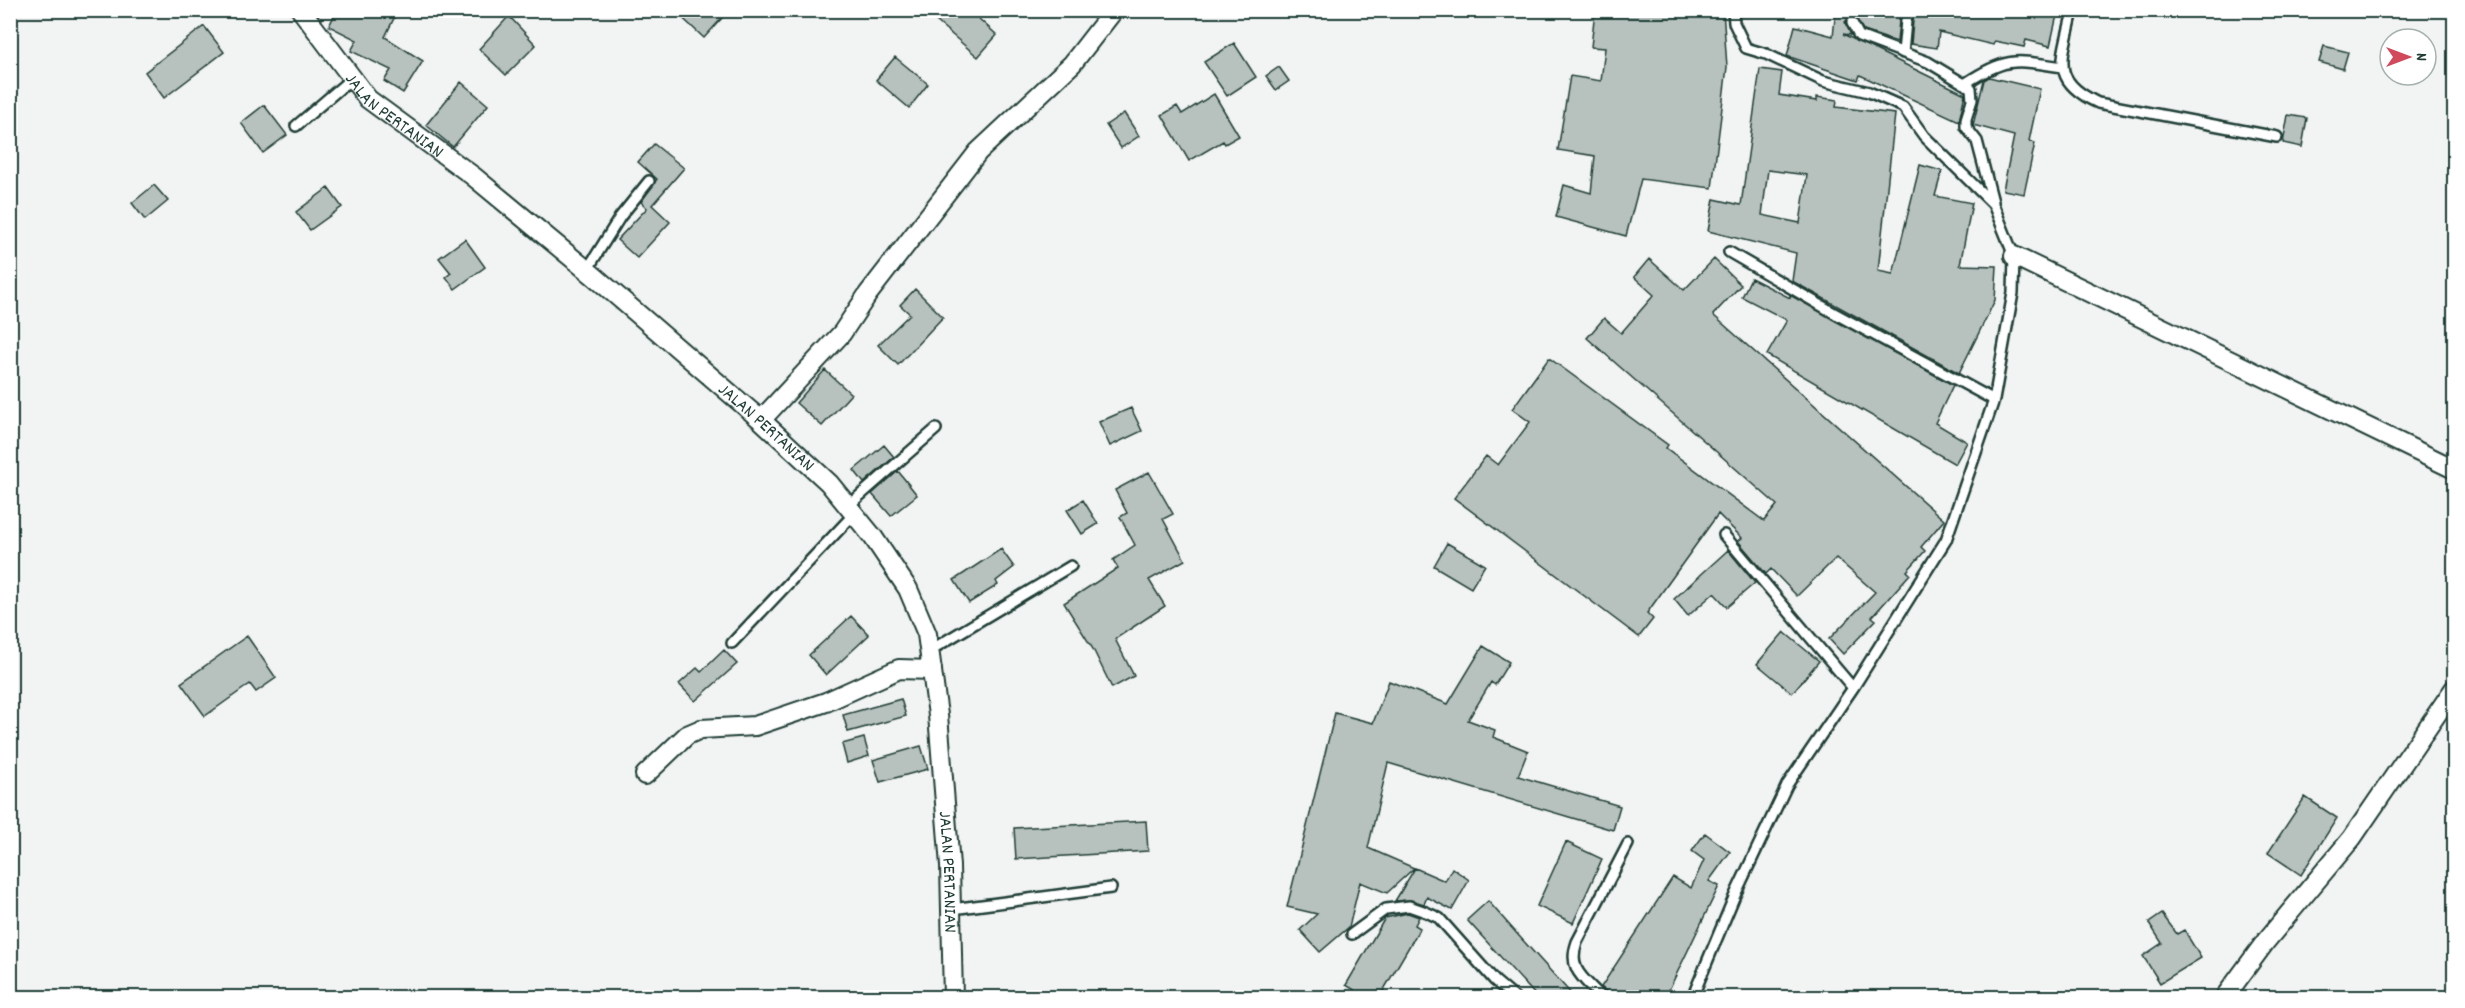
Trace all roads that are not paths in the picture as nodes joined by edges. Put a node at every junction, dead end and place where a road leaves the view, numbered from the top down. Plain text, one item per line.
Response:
1 (1114, 10) edge
2 (1733, 10) edge
3 (1907, 10) edge
4 (2073, 10) edge
5 (304, 12) edge
6 (1852, 23) dead end
7 (1903, 53) junction
8 (2062, 67) junction
9 (352, 78) junction
10 (1966, 83) junction
11 (296, 126) dead end
12 (2277, 137) dead end
13 (649, 181) dead end
14 (1993, 204) junction
15 (1729, 252) dead end
16 (2014, 256) junction
17 (587, 270) junction
18 (1994, 400) junction
19 (761, 420) junction
20 (936, 429) dead end
21 (2454, 469) edge
22 (851, 510) junction
23 (1724, 535) dead end
24 (1071, 566) dead end
25 (732, 643) dead end
26 (929, 651) junction
27 (932, 670) junction
28 (1853, 688) junction
29 (2454, 689) edge
30 (645, 775) dead end
31 (1628, 844) dead end
32 (1111, 888) dead end
33 (952, 909) junction
34 (1352, 934) dead end
35 (953, 998) edge
36 (1515, 998) edge
37 (1602, 998) edge
38 (1692, 998) edge
39 (2224, 998) edge

1 - 19 street
2 - 14 lane
3 - 7 lane
4 - 8 lane
5 - 9 street, JALAN PERTANIAN
6 - 7 lane
7 - 10 lane
8 - 10 lane
8 - 12 lane
9 - 11 lane
9 - 17 street, JALAN PERTANIAN
10 - 14 lane
13 - 17 lane
14 - 16 lane
15 - 18 lane
16 - 18 lane
16 - 21 street
17 - 19 street, JALAN PERTANIAN
18 - 28 lane
19 - 22 street, JALAN PERTANIAN
20 - 22 lane
22 - 25 lane
22 - 26 street, JALAN PERTANIAN
23 - 28 lane
24 - 26 lane
26 - 27 street, JALAN PERTANIAN
27 - 30 street
27 - 33 street, JALAN PERTANIAN
28 - 38 lane
29 - 39 street
31 - 37 lane
32 - 33 lane
33 - 35 street, JALAN PERTANIAN
34 - 36 lane

